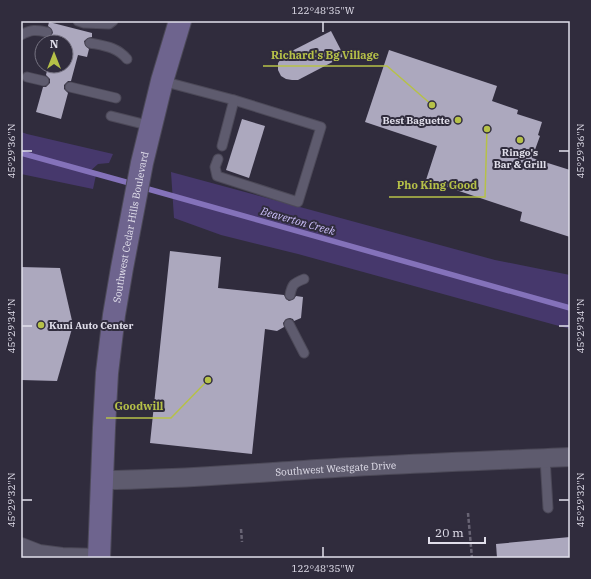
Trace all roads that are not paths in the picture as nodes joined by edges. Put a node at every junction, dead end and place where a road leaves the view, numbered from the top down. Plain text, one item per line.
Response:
1 (78, 21) edge
2 (113, 21) edge
3 (180, 21) edge
4 (47, 32) dead end
5 (21, 34) edge
6 (90, 43) dead end
7 (127, 59) dead end
8 (27, 77) dead end
9 (44, 81) dead end
10 (162, 81) junction
11 (70, 87) dead end
12 (116, 98) dead end
13 (234, 100) junction
14 (111, 116) dead end
15 (151, 126) junction
16 (222, 146) dead end
17 (218, 159) dead end
18 (304, 279) dead end
19 (290, 295) dead end
20 (289, 324) dead end
21 (304, 353) dead end
22 (570, 457) edge
23 (545, 458) junction
24 (102, 480) junction
25 (548, 508) dead end
26 (21, 547) edge
27 (99, 558) edge

1 - 2 lane
3 - 10 main road, Southwest Cedar Hills Boulevard
4 - 5 lane
6 - 7 lane
8 - 9 lane
10 - 13 lane
10 - 15 main road, Southwest Cedar Hills Boulevard
11 - 12 lane
13 - 16 lane
13 - 17 lane
14 - 15 lane
15 - 24 main road, Southwest Cedar Hills Boulevard
18 - 19 lane
20 - 21 lane
22 - 23 street, Southwest Westgate Drive
23 - 24 street, Southwest Westgate Drive
23 - 25 lane
24 - 27 main road, Southwest Cedar Hills Boulevard
26 - 27 street

